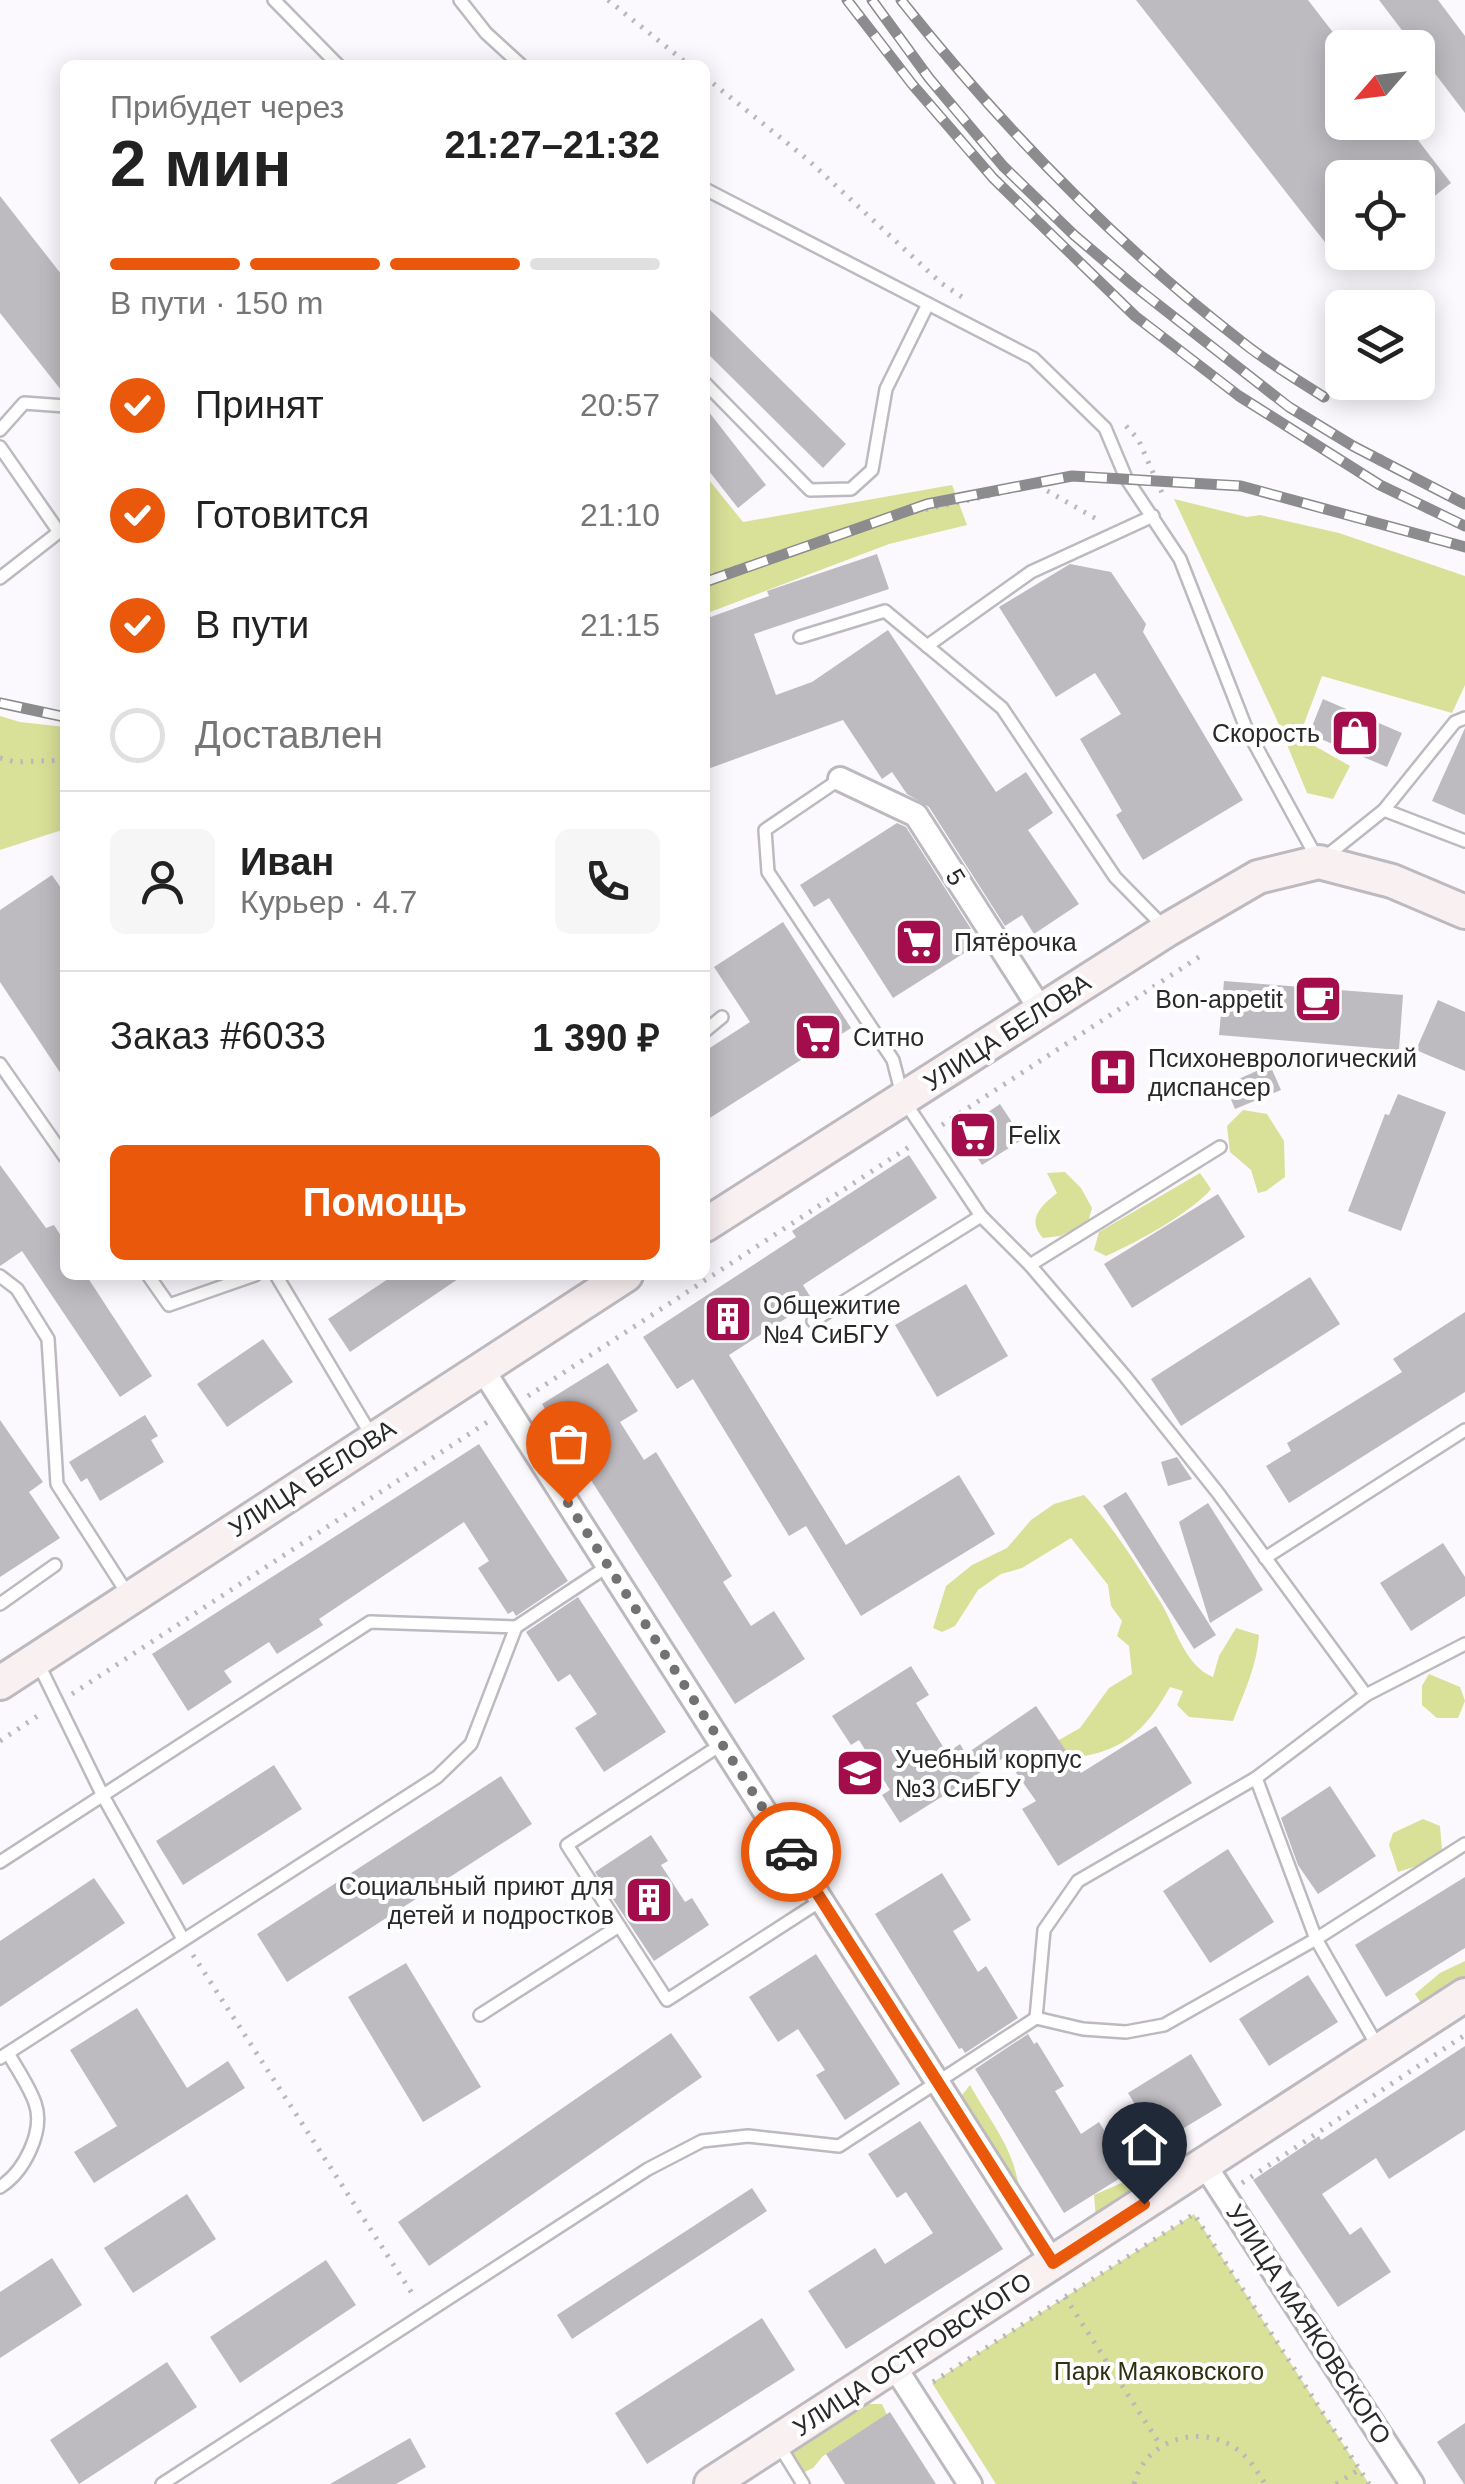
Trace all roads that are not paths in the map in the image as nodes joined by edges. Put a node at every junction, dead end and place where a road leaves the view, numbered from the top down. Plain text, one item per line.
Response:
1 (274, 0) edge
2 (460, 0) edge
3 (333, 60) edge
4 (516, 60) edge
5 (710, 193) edge
6 (928, 304) junction
7 (710, 388) edge
8 (60, 406) edge
9 (0, 430) edge
10 (0, 447) edge
11 (1153, 516) junction
12 (0, 578) edge
13 (800, 637) dead end
14 (927, 646) junction
15 (1465, 718) edge
16 (840, 778) joint
17 (1384, 810) junction
18 (1465, 842) edge
19 (1319, 862) junction
20 (1465, 912) edge
21 (1168, 930) junction
22 (1040, 1010) junction
23 (722, 1017) dead end
24 (710, 1026) edge
25 (0, 1064) edge
26 (903, 1099) junction
27 (1220, 1146) dead end
28 (60, 1149) edge
29 (981, 1216) junction
30 (710, 1217) edge
31 (1030, 1265) junction
32 (0, 1276) edge
33 (151, 1280) edge
34 (241, 1280) edge
35 (279, 1280) edge
36 (618, 1280) edge
37 (813, 1320) dead end
38 (482, 1368) junction
39 (1465, 1430) edge
40 (373, 1438) junction
41 (1265, 1558) junction
42 (56, 1565) dead end
43 (608, 1566) junction
44 (130, 1598) junction
45 (0, 1604) edge
46 (516, 1627) junction
47 (1465, 1644) edge
48 (36, 1659) junction
49 (0, 1683) edge
50 (1366, 1696) junction
51 (722, 1744) junction
52 (1256, 1778) junction
53 (103, 1796) junction
54 (1465, 1844) edge
55 (0, 1862) edge
56 (822, 1900) junction
57 (619, 1926) junction
58 (182, 1939) junction
59 (1316, 1940) junction
60 (1465, 1994) edge
61 (480, 2015) dead end
62 (1036, 2018) junction
63 (1380, 2050) junction
64 (4, 2055) edge
65 (938, 2082) junction
66 (1204, 2164) junction
67 (0, 2187) edge
68 (1054, 2272) junction
69 (894, 2366) junction
70 (776, 2442) junction
71 (162, 2484) edge
72 (711, 2484) edge
73 (803, 2484) edge
74 (970, 2484) edge
75 (1412, 2484) edge

1 - 3 lane
2 - 4 lane
5 - 6 lane
6 - 7 lane
6 - 11 lane
8 - 9 lane
10 - 12 lane
11 - 14 lane
11 - 19 lane
13 - 14 lane
14 - 21 lane
15 - 17 lane
16 - 22 street, 5
16 - 26 lane
17 - 18 lane
17 - 19 lane
19 - 20 main road
19 - 21 main road, УЛИЦА БЕЛОВА
21 - 22 main road, УЛИЦА БЕЛОВА
22 - 26 main road, УЛИЦА БЕЛОВА
23 - 24 lane
25 - 28 lane
26 - 29 lane
26 - 30 main road, УЛИЦА БЕЛОВА
27 - 31 lane
29 - 31 lane
29 - 37 lane
31 - 41 lane
32 - 44 lane
33 - 34 lane
35 - 40 lane
36 - 38 main road, УЛИЦА БЕЛОВА
38 - 40 main road, УЛИЦА БЕЛОВА
38 - 43 street
39 - 41 lane
40 - 44 main road, УЛИЦА БЕЛОВА
41 - 50 lane
42 - 45 lane
43 - 46 lane
43 - 51 street
44 - 48 main road, УЛИЦА БЕЛОВА
46 - 53 lane
46 - 58 lane
47 - 50 lane
48 - 49 main road, УЛИЦА БЕЛОВА
48 - 53 lane
50 - 52 lane
51 - 56 street
51 - 57 lane
52 - 59 lane
52 - 62 lane
53 - 55 lane
53 - 58 lane
54 - 59 lane
56 - 57 lane
56 - 65 street
57 - 61 lane
58 - 64 lane
59 - 62 lane
59 - 63 lane
60 - 63 main road, УЛИЦА ОСТРОВСКОГО
62 - 65 lane
63 - 66 main road, УЛИЦА ОСТРОВСКОГО
64 - 67 lane
65 - 68 street
65 - 71 lane
66 - 68 main road, УЛИЦА ОСТРОВСКОГО
66 - 75 street, УЛИЦА МАЯКОВСКОГО
68 - 69 main road, УЛИЦА ОСТРОВСКОГО
69 - 70 main road, УЛИЦА ОСТРОВСКОГО
69 - 74 street
70 - 72 main road, УЛИЦА ОСТРОВСКОГО
70 - 73 lane

